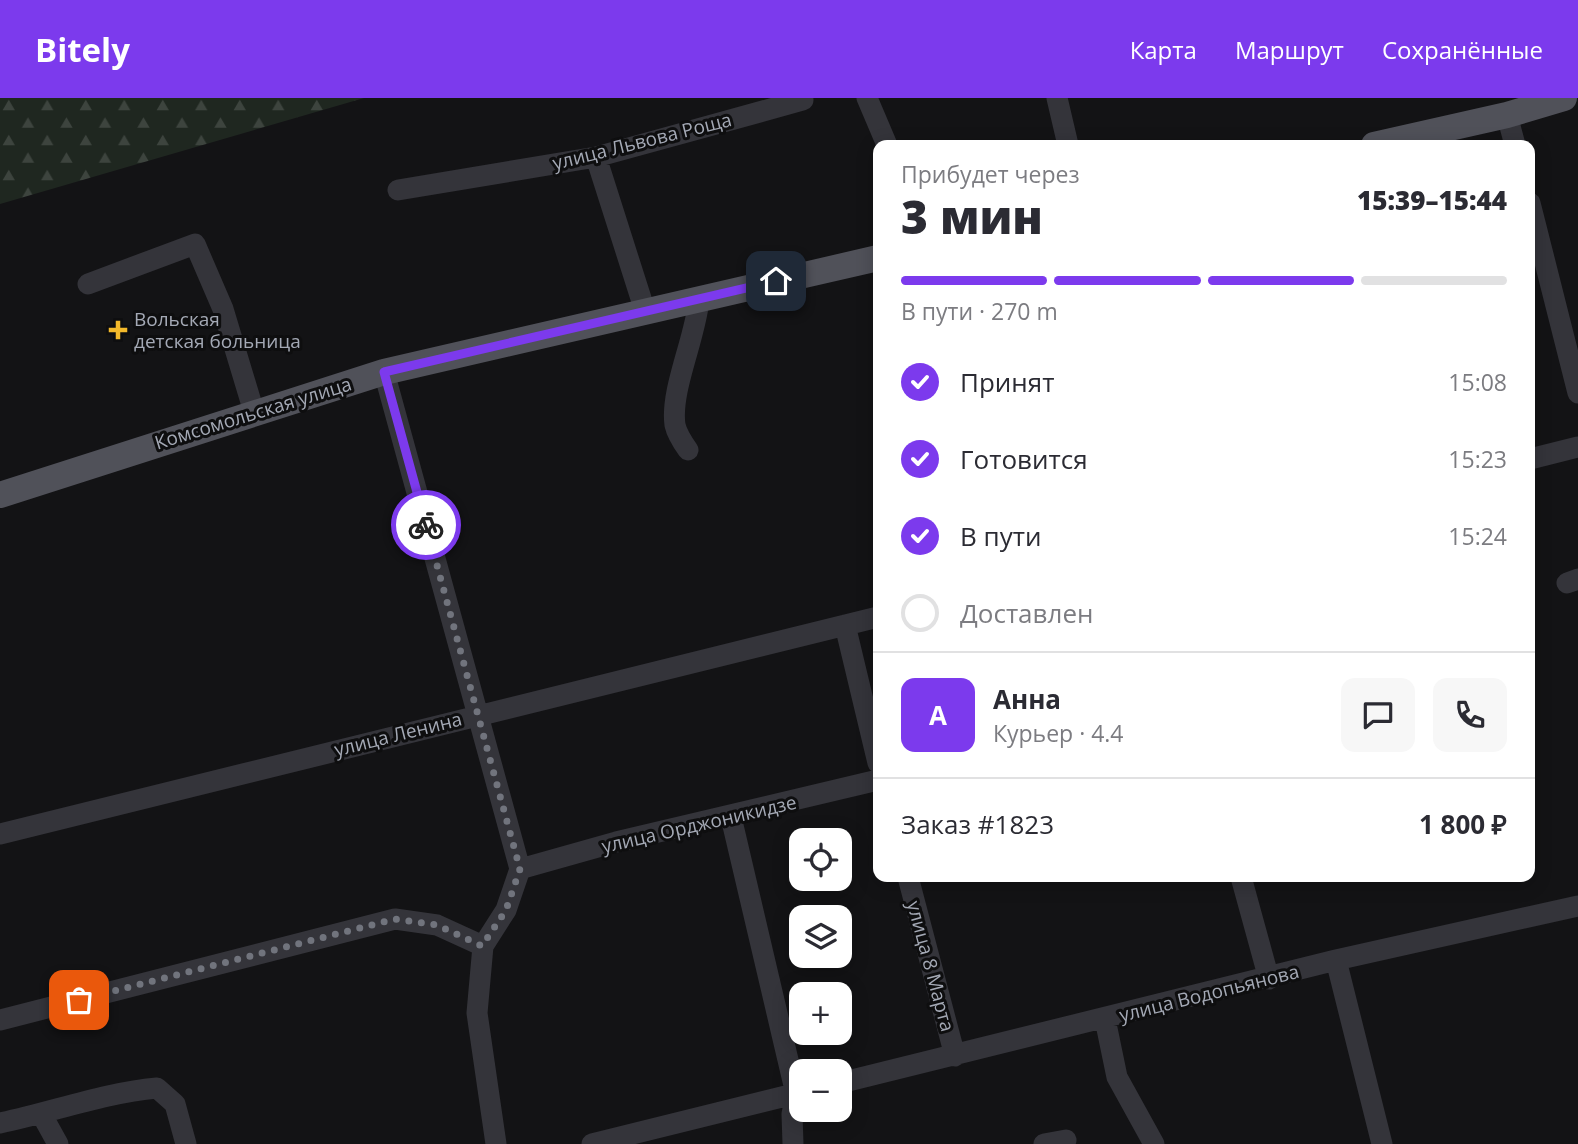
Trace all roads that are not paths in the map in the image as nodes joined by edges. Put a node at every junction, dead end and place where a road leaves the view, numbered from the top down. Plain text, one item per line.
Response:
1 (867, 98) edge
2 (1057, 98) edge
3 (1564, 98) edge
4 (803, 100) dead end
5 (1507, 115) junction
6 (885, 140) edge
7 (1067, 140) edge
8 (1396, 140) edge
9 (1514, 140) edge
10 (596, 157) junction
11 (398, 190) dead end
12 (1535, 223) edge
13 (873, 259) edge
14 (88, 284) dead end
15 (699, 299) junction
16 (645, 311) junction
17 (384, 372) junction
18 (1578, 393) edge
19 (254, 412) junction
20 (1578, 447) edge
21 (688, 450) dead end
22 (1535, 458) edge
23 (0, 495) edge
24 (873, 618) edge
25 (845, 625) junction
26 (478, 714) junction
27 (873, 742) edge
28 (873, 781) edge
29 (732, 817) junction
30 (0, 834) edge
31 (520, 869) junction
32 (909, 882) edge
33 (1242, 882) edge
34 (1578, 906) edge
35 (482, 946) junction
36 (1336, 960) junction
37 (1269, 979) junction
38 (1105, 1019) junction
39 (0, 1020) edge
40 (955, 1056) junction
41 (791, 1059) edge
42 (852, 1080) edge
43 (789, 1095) edge
44 (42, 1115) junction
45 (792, 1122) edge
46 (0, 1123) edge
47 (1066, 1139) dead end
48 (58, 1144) edge
49 (186, 1144) edge
50 (496, 1144) edge
51 (592, 1144) edge
52 (793, 1144) edge
53 (1044, 1144) edge
54 (1153, 1144) edge
55 (1382, 1144) edge

1 - 6 street
2 - 7 street
3 - 5 main road
4 - 10 street, улица Львова Роща
5 - 8 main road
5 - 9 street
10 - 11 street, улица Львова Роща
10 - 16 street
12 - 18 street
13 - 15 main road, Комсомольская улица
14 - 19 street
15 - 16 main road, Комсомольская улица
15 - 21 street
16 - 17 main road, Комсомольская улица
17 - 19 main road, Комсомольская улица
17 - 26 street
19 - 23 main road, Комсомольская улица
20 - 22 street
24 - 25 street, улица Ленина
25 - 26 street, улица Ленина
25 - 27 street
26 - 30 street, улица Ленина
26 - 31 street
28 - 29 street, улица Орджоникидзе
29 - 31 street, улица Орджоникидзе
29 - 41 street
31 - 35 street
32 - 40 street, улица 8 Марта
33 - 37 street
34 - 36 street, улица Водопьянова
35 - 39 street
35 - 50 street
36 - 37 street, улица Водопьянова
36 - 55 street
37 - 38 street, улица Водопьянова
38 - 40 street, улица Водопьянова
38 - 54 street
40 - 42 street, улица Водопьянова
43 - 51 street
44 - 46 street
44 - 48 street
44 - 49 street
45 - 52 street
47 - 53 street

